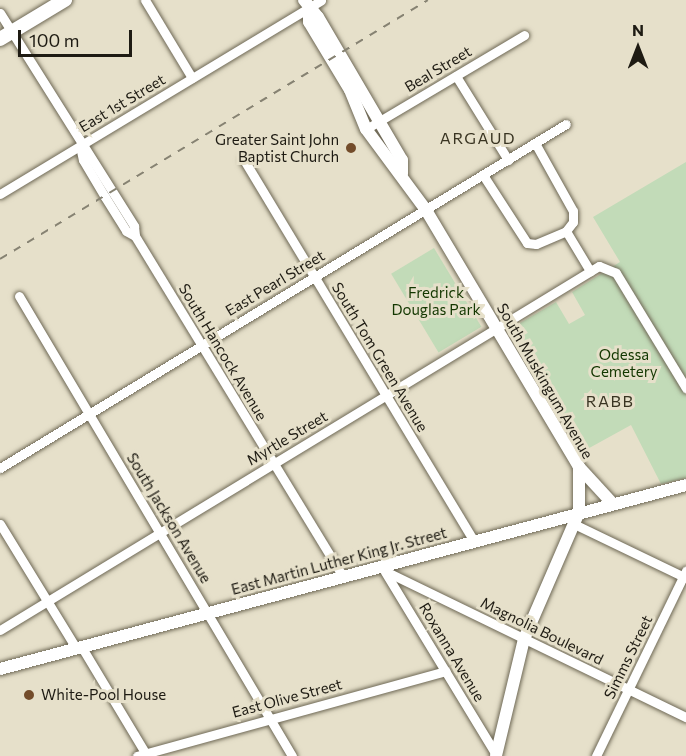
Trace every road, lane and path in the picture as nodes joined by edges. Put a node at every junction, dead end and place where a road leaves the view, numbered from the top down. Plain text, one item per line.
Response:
1 (65, 0) edge
2 (145, 0) edge
3 (321, 0) edge
4 (307, 4) edge
5 (0, 13) edge
6 (524, 35) dead end
7 (6, 36) edge
8 (456, 76) junction
9 (192, 78) junction
10 (566, 124) dead end
11 (372, 126) junction
12 (535, 143) junction
13 (80, 146) junction
14 (244, 160) dead end
15 (508, 160) junction
16 (483, 175) junction
17 (0, 194) edge
18 (426, 210) junction
19 (566, 231) junction
20 (590, 271) junction
21 (314, 277) junction
22 (19, 296) dead end
23 (498, 328) junction
24 (202, 346) junction
25 (686, 388) edge
26 (386, 395) junction
27 (89, 414) junction
28 (274, 463) junction
29 (579, 466) junction
30 (0, 468) edge
31 (686, 485) edge
32 (613, 504) junction
33 (577, 518) junction
34 (0, 524) edge
35 (160, 532) junction
36 (473, 539) junction
37 (383, 568) junction
38 (342, 575) junction
39 (685, 575) edge
40 (47, 601) junction
41 (207, 612) junction
42 (0, 630) edge
43 (524, 639) junction
44 (79, 647) junction
45 (0, 669) edge
46 (445, 671) junction
47 (629, 689) junction
48 (686, 717) edge
49 (268, 718) junction
50 (143, 755) edge
51 (292, 756) edge
52 (497, 756) edge
53 (596, 756) edge

1 - 7 main road
2 - 9 street
3 - 4 street, East 1st Street
4 - 9 street, East 1st Street
4 - 11 street, South Muskingum Avenue
5 - 7 street, South Hancock Avenue
6 - 8 street, Beal Street
7 - 13 street, South Hancock Avenue
8 - 11 street, Beal Street
8 - 15 street
9 - 13 street, East 1st Street
10 - 12 street, East Pearl Street
11 - 18 street, South Muskingum Avenue
12 - 15 street, East Pearl Street
12 - 19 street
13 - 17 street, East 1st Street
13 - 24 street, South Hancock Avenue
14 - 21 street, South Tom Green Avenue
15 - 16 street, East Pearl Street
16 - 18 street, East Pearl Street
16 - 19 street
18 - 21 street, East Pearl Street
18 - 23 street, South Muskingum Avenue
19 - 20 street
20 - 23 street, Myrtle Street
20 - 25 street
21 - 24 street, East Pearl Street
21 - 26 street, South Tom Green Avenue
22 - 27 street, South Jackson Avenue
23 - 26 street, Myrtle Street
23 - 29 street, South Muskingum Avenue
24 - 27 street, East Pearl Street
24 - 28 street, South Hancock Avenue
26 - 28 street, Myrtle Street
26 - 36 street, South Tom Green Avenue
27 - 30 street, East Pearl Street
27 - 35 street, South Jackson Avenue
28 - 35 street, Myrtle Street
28 - 38 street, South Hancock Avenue
29 - 32 street
29 - 33 street, South Muskingum Avenue
31 - 32 street, East Martin Luther King Jr. Street
32 - 33 street, East Martin Luther King Jr. Street
33 - 36 street, East Martin Luther King Jr. Street
33 - 39 street
33 - 43 street, South Muskingum Avenue
34 - 40 street
35 - 40 street, Myrtle Street
35 - 41 street, South Jackson Avenue
36 - 37 street, East Martin Luther King Jr. Street
37 - 38 street, East Martin Luther King Jr. Street
37 - 43 street, Magnolia Boulevard
37 - 46 street, Roxanna Avenue
38 - 41 street, East Martin Luther King Jr. Street
39 - 47 street, Simms Street
40 - 42 street, Myrtle Street
40 - 44 street
41 - 44 street, East Martin Luther King Jr. Street
41 - 49 street, South Jackson Avenue
43 - 47 street, Magnolia Boulevard
43 - 52 street, South Muskingum Avenue
44 - 45 street, East Martin Luther King Jr. Street
44 - 50 street
46 - 49 street, East Olive Street
46 - 52 street, Roxanna Avenue
47 - 48 street, Magnolia Boulevard
47 - 53 street, Simms Street
49 - 50 street, East Olive Street
49 - 51 street, South Jackson Avenue

